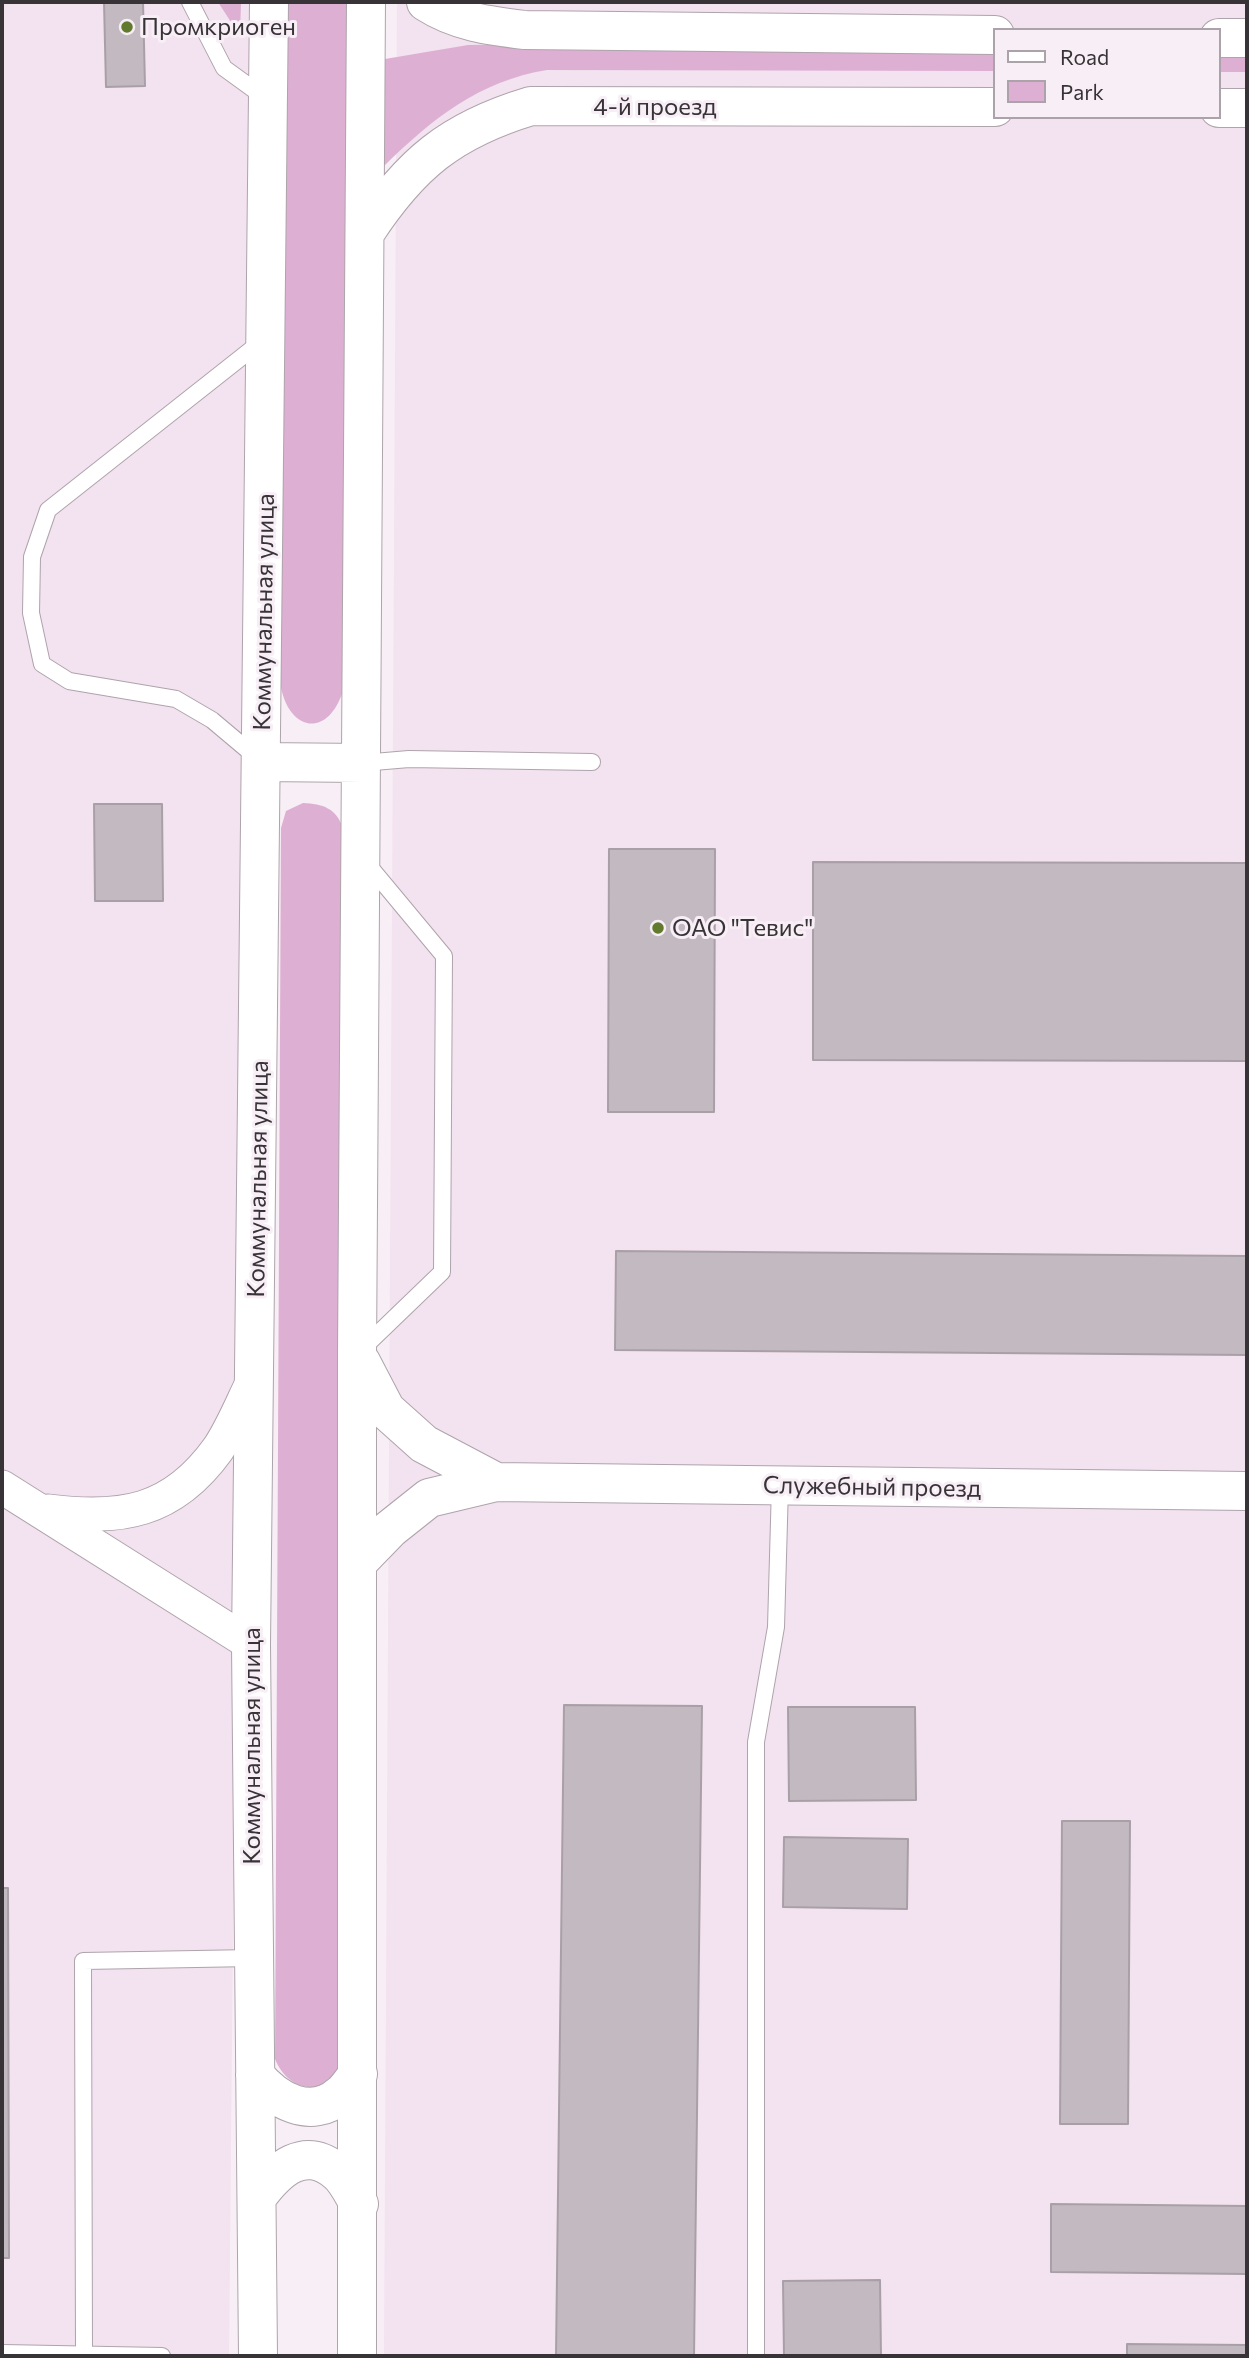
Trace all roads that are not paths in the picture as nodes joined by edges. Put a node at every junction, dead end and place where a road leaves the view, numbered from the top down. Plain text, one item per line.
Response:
1 (190, 2) edge
2 (269, 2) edge
3 (366, 2) edge
4 (426, 2) edge
5 (993, 35) edge
6 (1221, 38) edge
7 (1247, 38) edge
8 (269, 100) junction
9 (993, 107) edge
10 (1221, 108) edge
11 (1247, 108) edge
12 (365, 233) junction
13 (267, 337) junction
14 (262, 762) junction
15 (592, 762) dead end
16 (362, 763) junction
17 (363, 858) junction
18 (357, 1354) junction
19 (256, 1374) junction
20 (496, 1482) junction
21 (780, 1486) junction
22 (2, 1487) edge
23 (1247, 1491) edge
24 (41, 1511) junction
25 (358, 1562) junction
26 (251, 1644) junction
27 (253, 1958) junction
28 (255, 2074) junction
29 (358, 2074) junction
30 (258, 2196) junction
31 (359, 2204) junction
32 (2, 2353) edge
33 (84, 2353) junction
34 (162, 2356) edge
35 (258, 2356) edge
36 (357, 2356) edge
37 (756, 2356) edge

1 - 8 lane
2 - 8 main road, Коммунальная улица
3 - 12 main road
4 - 5 main road
6 - 7 main road
8 - 13 main road, Коммунальная улица
9 - 12 main road, 4-й проезд
10 - 11 main road
12 - 16 main road
13 - 14 main road, Коммунальная улица
13 - 14 lane
14 - 16 main road
14 - 19 main road, Коммунальная улица
15 - 16 lane
16 - 17 main road
17 - 18 main road
17 - 18 lane
18 - 20 main road, Служебный проезд
18 - 25 main road
19 - 24 street
19 - 26 main road, Коммунальная улица
20 - 21 main road, Служебный проезд
20 - 25 main road, Служебный проезд
21 - 23 main road, Служебный проезд
21 - 37 lane
22 - 24 street
24 - 26 street
25 - 29 main road
26 - 27 main road, Коммунальная улица
27 - 28 main road, Коммунальная улица
27 - 33 lane
28 - 29 main road
28 - 30 main road, Коммунальная улица
29 - 31 main road
30 - 31 main road
30 - 35 main road, Коммунальная улица
31 - 36 main road
32 - 33 lane
33 - 34 lane

